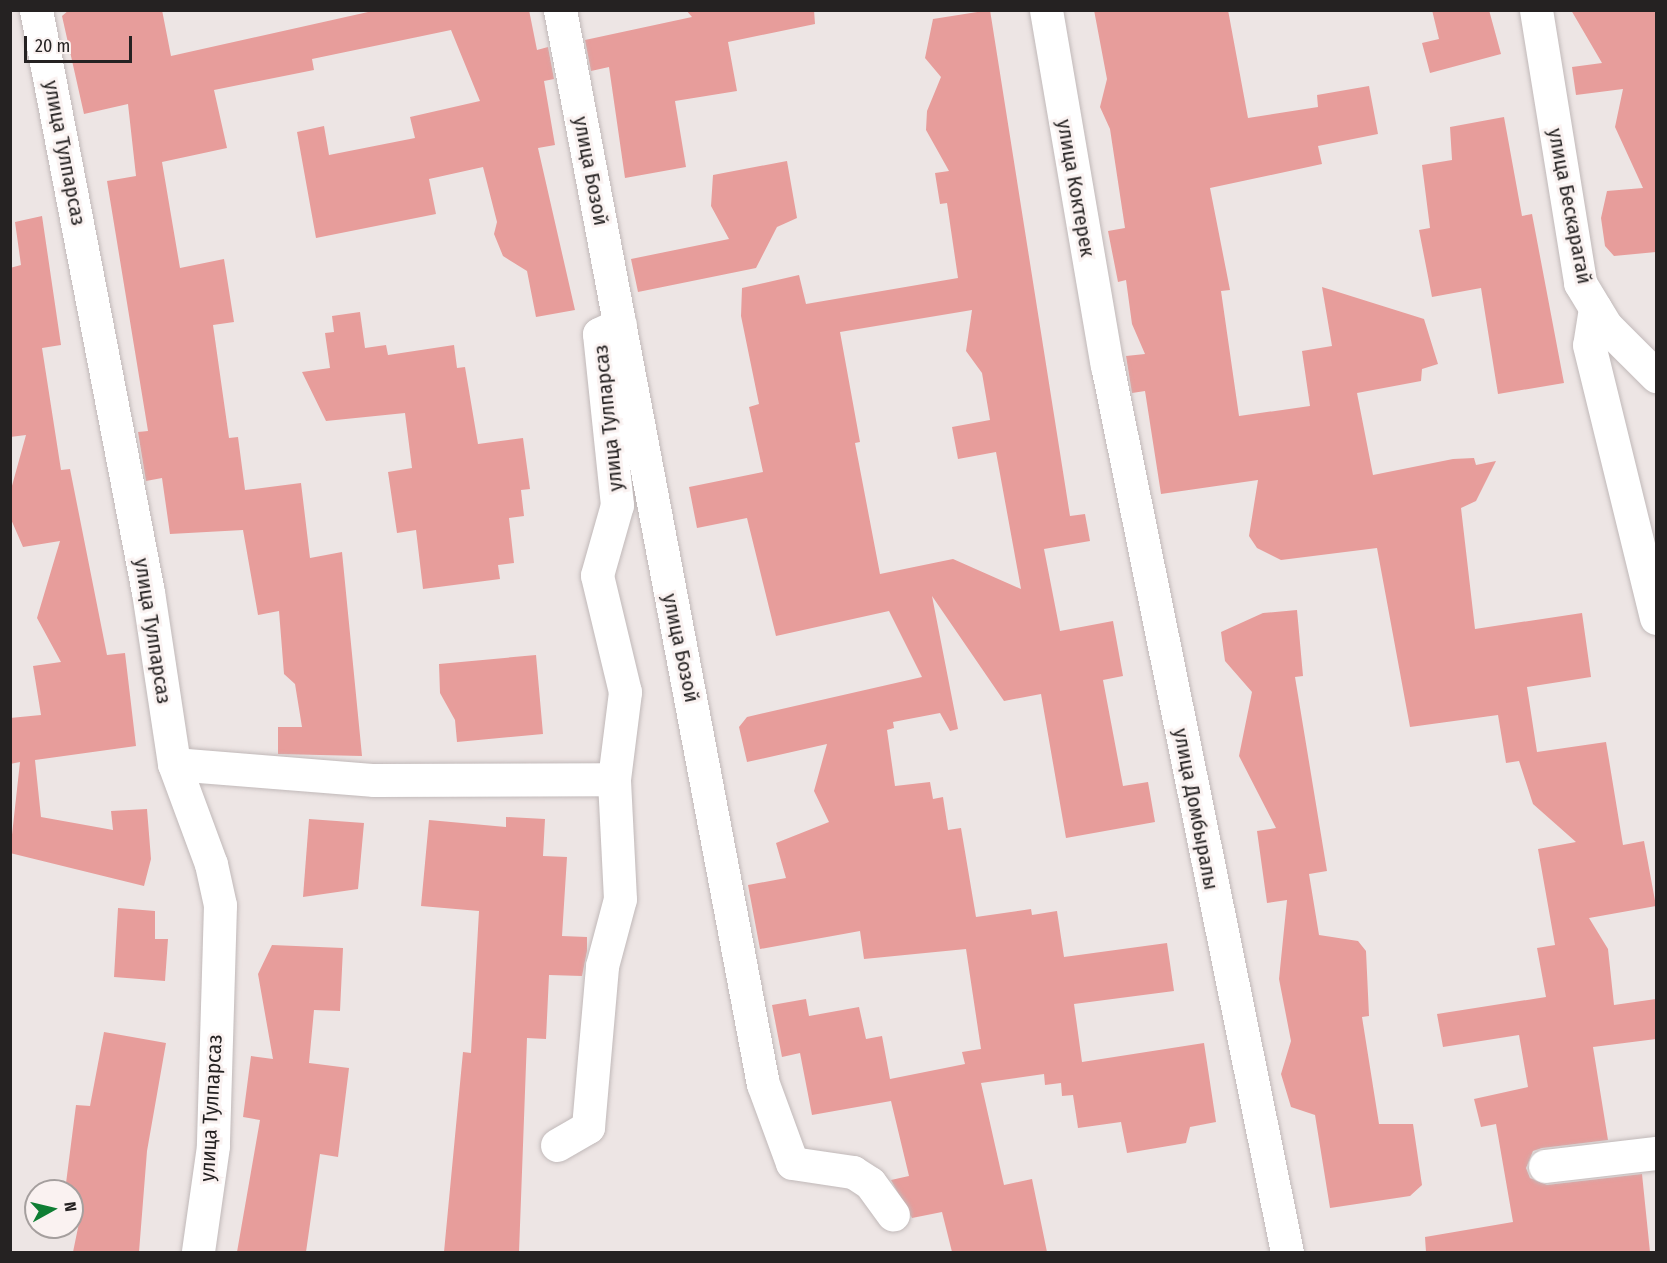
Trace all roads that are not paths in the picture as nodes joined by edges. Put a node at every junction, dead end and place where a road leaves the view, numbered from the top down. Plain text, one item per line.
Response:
1 (36, 10) edge
2 (560, 10) edge
3 (1046, 10) edge
4 (1536, 10) edge
5 (1595, 308) junction
6 (620, 324) junction
7 (1107, 365) joint
8 (1656, 376) edge
9 (1656, 618) edge
10 (174, 764) junction
11 (614, 779) junction
12 (557, 1145) dead end
13 (1656, 1153) edge
14 (1545, 1166) dead end
15 (893, 1215) dead end
16 (198, 1252) edge
17 (1287, 1252) edge

1 - 10 street, улица Тулпарсаз
2 - 6 street, улица Бозой
3 - 7 street, улица Коктерек
4 - 5 street, улица Бескарагай
5 - 8 street, улица Бескарагай
5 - 9 street
6 - 11 street, улица Тулпарсаз
6 - 15 street, улица Бозой
7 - 17 street, улица Домбыралы
10 - 11 street
10 - 16 street, улица Тулпарсаз
11 - 12 street, улица Тулпарсаз
13 - 14 street

